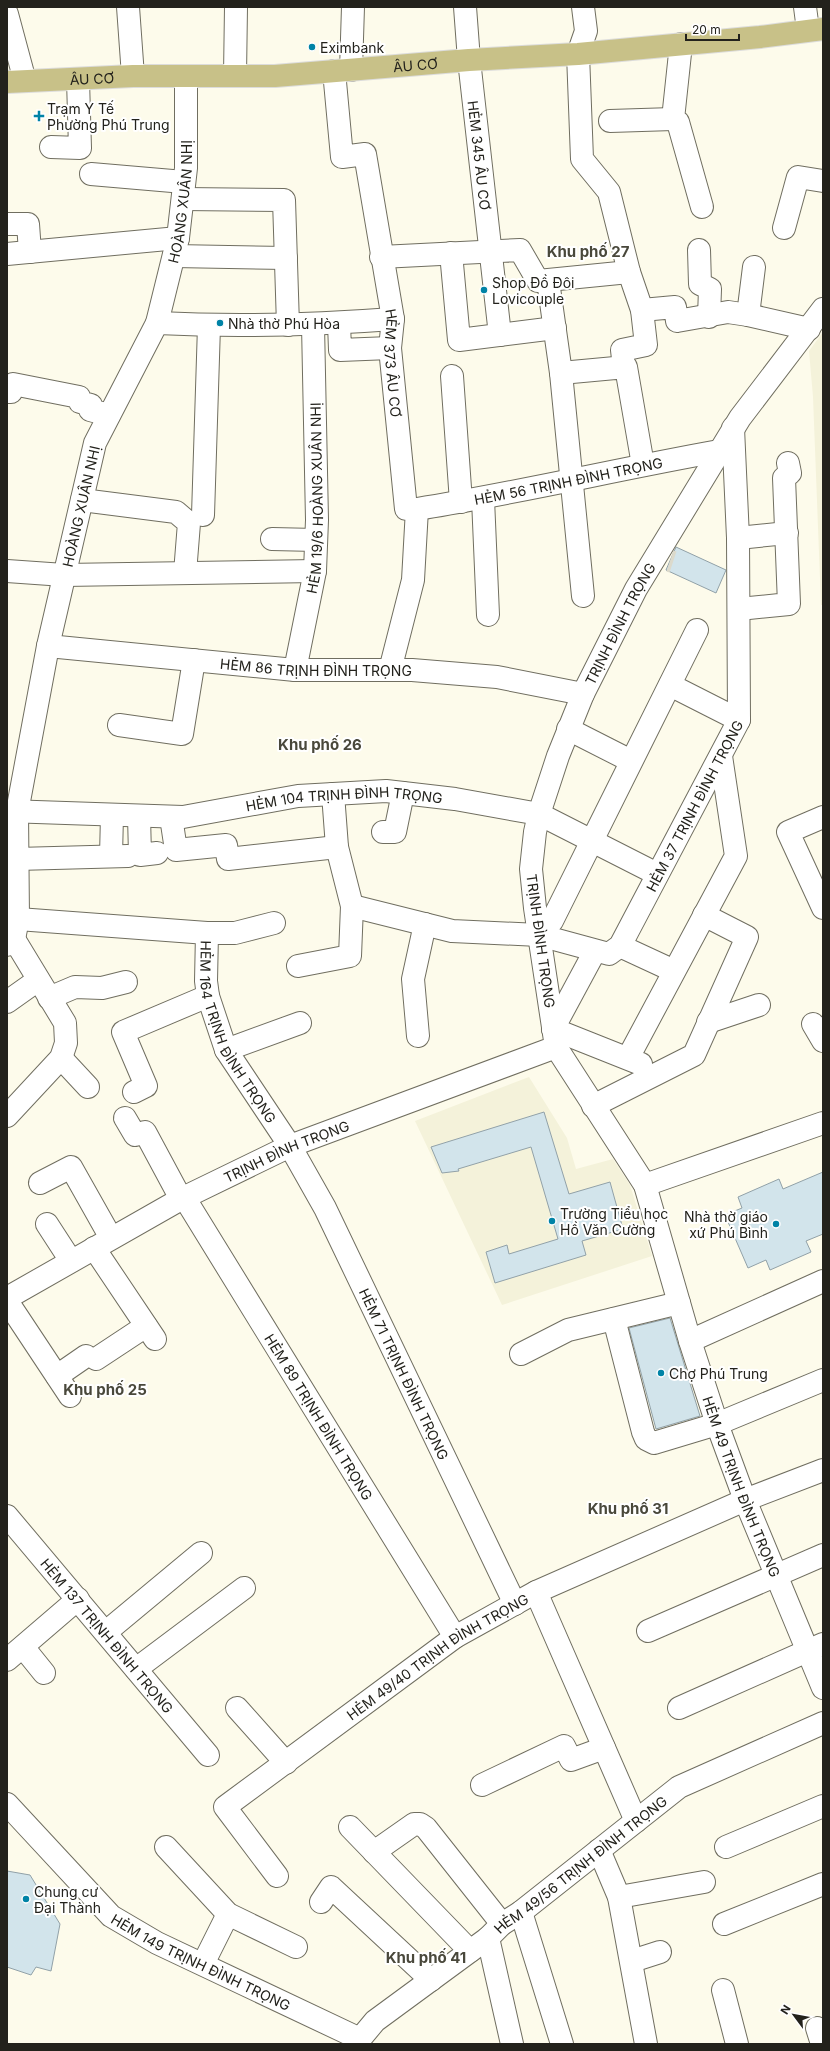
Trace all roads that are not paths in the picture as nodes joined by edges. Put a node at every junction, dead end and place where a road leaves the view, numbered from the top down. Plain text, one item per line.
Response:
1 (128, 7) edge
2 (236, 7) edge
3 (353, 7) edge
4 (465, 7) edge
5 (583, 7) edge
6 (805, 7) edge
7 (7, 14) edge
8 (815, 29) edge
9 (681, 44) junction
10 (578, 54) junction
11 (469, 60) junction
12 (343, 70) junction
13 (235, 75) junction
14 (133, 76) junction
15 (186, 76) junction
16 (78, 80) junction
17 (16, 82) edge
18 (673, 120) junction
19 (610, 121) dead end
20 (51, 147) dead end
21 (91, 174) dead end
22 (823, 180) edge
23 (183, 191) junction
24 (702, 207) dead end
25 (7, 224) edge
26 (784, 228) dead end
27 (176, 247) junction
28 (699, 250) dead end
29 (490, 251) junction
30 (30, 252) junction
31 (451, 253) junction
32 (7, 254) edge
33 (381, 257) junction
34 (286, 258) junction
35 (754, 267) dead end
36 (629, 272) junction
37 (548, 281) junction
38 (823, 309) edge
39 (642, 310) junction
40 (748, 314) junction
41 (709, 317) junction
42 (393, 319) junction
43 (157, 323) junction
44 (339, 323) junction
45 (288, 325) junction
46 (313, 325) junction
47 (209, 326) junction
48 (555, 328) junction
49 (809, 329) junction
50 (500, 335) junction
51 (390, 348) junction
52 (624, 367) junction
53 (561, 373) junction
54 (452, 376) dead end
55 (7, 392) edge
56 (109, 415) junction
57 (733, 428) junction
58 (719, 451) junction
59 (788, 463) dead end
60 (643, 465) junction
61 (572, 481) junction
62 (483, 499) junction
63 (82, 500) junction
64 (461, 502) junction
65 (417, 509) junction
66 (203, 515) dead end
67 (787, 533) junction
68 (738, 538) junction
69 (272, 539) dead end
70 (316, 540) junction
71 (7, 571) edge
72 (315, 571) junction
73 (185, 573) junction
74 (64, 575) junction
75 (583, 596) dead end
76 (739, 609) junction
77 (488, 615) dead end
78 (697, 630) dead end
79 (48, 646) junction
80 (194, 660) junction
81 (295, 670) junction
82 (390, 670) junction
83 (670, 685) junction
84 (583, 694) junction
85 (739, 720) junction
86 (119, 725) dead end
87 (568, 729) junction
88 (721, 756) junction
89 (632, 761) junction
90 (403, 793) junction
91 (333, 794) junction
92 (12, 811) edge
93 (538, 814) junction
94 (112, 815) junction
95 (139, 816) junction
96 (171, 817) junction
97 (823, 817) edge
98 (383, 832) dead end
99 (592, 841) junction
100 (337, 847) junction
101 (158, 853) dead end
102 (17, 859) junction
103 (657, 874) junction
104 (352, 906) junction
105 (823, 908) edge
106 (704, 915) junction
107 (274, 923) dead end
108 (425, 924) junction
109 (207, 933) junction
110 (13, 935) edge
111 (539, 935) junction
112 (620, 946) junction
113 (595, 951) junction
114 (298, 966) dead end
115 (674, 971) junction
116 (126, 982) dead end
117 (44, 989) junction
118 (208, 996) junction
119 (7, 1002) edge
120 (759, 1005) dead end
121 (708, 1022) junction
122 (300, 1023) dead end
123 (418, 1036) dead end
124 (555, 1038) junction
125 (226, 1050) junction
126 (61, 1058) junction
127 (628, 1058) junction
128 (659, 1073) junction
129 (88, 1087) dead end
130 (134, 1092) dead end
131 (593, 1106) junction
132 (7, 1116) edge
133 (126, 1118) dead end
134 (823, 1123) edge
135 (290, 1146) junction
136 (40, 1183) dead end
137 (645, 1185) junction
138 (182, 1198) junction
139 (47, 1224) dead end
140 (103, 1243) junction
141 (71, 1261) junction
142 (823, 1281) edge
143 (7, 1299) edge
144 (679, 1303) junction
145 (614, 1319) junction
146 (690, 1341) junction
147 (521, 1354) dead end
148 (57, 1376) junction
149 (823, 1380) edge
150 (70, 1396) dead end
151 (717, 1424) junction
152 (823, 1470) edge
153 (745, 1500) junction
154 (7, 1516) edge
155 (201, 1553) dead end
156 (823, 1555) edge
157 (776, 1576) junction
158 (244, 1588) dead end
159 (536, 1592) junction
160 (78, 1599) junction
161 (515, 1604) junction
162 (648, 1631) dead end
163 (106, 1632) junction
164 (455, 1637) junction
165 (815, 1648) edge
166 (15, 1653) edge
167 (136, 1669) junction
168 (44, 1672) dead end
169 (823, 1688) edge
170 (237, 1708) dead end
171 (679, 1708) dead end
172 (823, 1723) edge
173 (604, 1748) junction
174 (208, 1755) dead end
175 (286, 1763) junction
176 (482, 1785) dead end
177 (7, 1804) edge
178 (823, 1806) edge
179 (636, 1821) junction
180 (350, 1827) dead end
181 (166, 1847) dead end
182 (726, 1847) dead end
183 (599, 1850) junction
184 (374, 1852) junction
185 (278, 1876) dead end
186 (704, 1882) dead end
187 (823, 1884) edge
188 (618, 1897) junction
189 (321, 1902) dead end
190 (520, 1912) junction
191 (228, 1914) junction
192 (724, 1924) dead end
193 (495, 1931) junction
194 (296, 1947) dead end
195 (470, 1951) junction
196 (660, 1952) dead end
197 (632, 1961) junction
198 (203, 1964) junction
199 (431, 1980) junction
200 (723, 1990) dead end
201 (359, 2042) edge
202 (512, 2044) edge
203 (562, 2044) edge
204 (646, 2044) edge
205 (737, 2044) edge

1 - 14 street
2 - 13 street
3 - 12 street
4 - 11 street, HẺM 345 ÂU CƠ
5 - 10 street
6 - 8 street
7 - 17 street
8 - 9 main road, ÂU CƠ
9 - 10 main road, ÂU CƠ
9 - 18 street
10 - 11 main road, ÂU CƠ
10 - 36 street
11 - 12 main road, ÂU CƠ
11 - 29 street, HẺM 345 ÂU CƠ
12 - 13 main road, ÂU CƠ
12 - 33 street, HẺM 373 ÂU CƠ
13 - 15 main road, ÂU CƠ
14 - 15 main road, ÂU CƠ
14 - 16 main road, ÂU CƠ
15 - 23 street, HOÀNG XUÂN NHỊ
16 - 17 main road, ÂU CƠ
16 - 20 street
18 - 19 street
18 - 24 street
21 - 23 street
22 - 26 street
23 - 27 street, HOÀNG XUÂN NHỊ
23 - 34 street
25 - 30 street
27 - 30 street
27 - 34 street
27 - 43 street, HOÀNG XUÂN NHỊ
28 - 41 street
29 - 31 street
29 - 37 street
29 - 50 street, HẺM 345 ÂU CƠ
30 - 32 street
31 - 33 street
31 - 50 street
33 - 42 street, HẺM 373 ÂU CƠ
34 - 45 street
35 - 40 street
36 - 37 street
36 - 39 street
37 - 48 street
38 - 49 street, TRỊNH ĐÌNH TRỌNG
39 - 41 street
39 - 52 street
40 - 41 street
40 - 49 street
42 - 44 street
42 - 51 street, HẺM 373 ÂU CƠ
43 - 47 street
43 - 56 street, HOÀNG XUÂN NHỊ
44 - 46 street
44 - 51 street
45 - 46 street
45 - 47 street
46 - 70 street, HẺM 19/6 HOÀNG XUÂN NHỊ
47 - 66 street
48 - 50 street
48 - 53 street
49 - 57 street, TRỊNH ĐÌNH TRỌNG
51 - 65 street, HẺM 373 ÂU CƠ
52 - 53 street
52 - 60 street
53 - 61 street
54 - 64 street
55 - 56 street
56 - 63 street, HOÀNG XUÂN NHỊ
57 - 58 street, TRỊNH ĐÌNH TRỌNG
57 - 68 street, HẺM 37 TRỊNH ĐÌNH TRỌNG
58 - 60 street, HẺM 56 TRỊNH ĐÌNH TRỌNG
58 - 84 street, TRỊNH ĐÌNH TRỌNG
59 - 67 street
60 - 61 street, HẺM 56 TRỊNH ĐÌNH TRỌNG
61 - 62 street, HẺM 56 TRỊNH ĐÌNH TRỌNG
61 - 75 street
62 - 64 street, HẺM 56 TRỊNH ĐÌNH TRỌNG
62 - 77 street
63 - 73 street
63 - 74 street, HOÀNG XUÂN NHỊ
64 - 65 street, HẺM 56 TRỊNH ĐÌNH TRỌNG
65 - 82 street
67 - 68 street
67 - 76 street
68 - 76 street, HẺM 37 TRỊNH ĐÌNH TRỌNG
69 - 70 street
70 - 72 street, HẺM 19/6 HOÀNG XUÂN NHỊ
71 - 74 street
72 - 73 street
72 - 81 street, HẺM 19/6 HOÀNG XUÂN NHỊ
73 - 74 street
74 - 79 street, HOÀNG XUÂN NHỊ
76 - 85 street, HẺM 37 TRỊNH ĐÌNH TRỌNG
78 - 83 street
79 - 80 street, HẺM 86 TRỊNH ĐÌNH TRỌNG
79 - 92 street, HOÀNG XUÂN NHỊ
80 - 81 street, HẺM 86 TRỊNH ĐÌNH TRỌNG
80 - 86 street
81 - 82 street, HẺM 86 TRỊNH ĐÌNH TRỌNG
82 - 84 street, HẺM 86 TRỊNH ĐÌNH TRỌNG
83 - 85 street
83 - 89 street
84 - 87 street, TRỊNH ĐÌNH TRỌNG
85 - 88 street, HẺM 37 TRỊNH ĐÌNH TRỌNG
87 - 89 street
87 - 93 street, TRỊNH ĐÌNH TRỌNG
88 - 103 street, HẺM 37 TRỊNH ĐÌNH TRỌNG
88 - 106 street
89 - 99 street
90 - 91 street, HẺM 104 TRỊNH ĐÌNH TRỌNG
90 - 93 street, HẺM 104 TRỊNH ĐÌNH TRỌNG
90 - 98 street
91 - 96 street, HẺM 104 TRỊNH ĐÌNH TRỌNG
91 - 100 street
92 - 94 street, HẺM 104 TRỊNH ĐÌNH TRỌNG
92 - 102 street, HOÀNG XUÂN NHỊ
93 - 99 street, HẺM 104 TRỊNH ĐÌNH TRỌNG
93 - 111 street, TRỊNH ĐÌNH TRỌNG
94 - 95 street, HẺM 104 TRỊNH ĐÌNH TRỌNG
94 - 102 street
95 - 96 street, HẺM 104 TRỊNH ĐÌNH TRỌNG
95 - 101 street
96 - 100 street
97 - 105 street
99 - 103 street, HẺM 104 TRỊNH ĐÌNH TRỌNG
99 - 111 street
100 - 104 street
102 - 110 street, HOÀNG XUÂN NHỊ
103 - 112 street, HẺM 37 TRỊNH ĐÌNH TRỌNG
104 - 108 street
104 - 114 street
106 - 115 street
106 - 121 street
107 - 109 street
108 - 111 street
108 - 123 street
109 - 110 street, HẺM 164 TRỊNH ĐÌNH TRỌNG
109 - 118 street, HẺM 164 TRỊNH ĐÌNH TRỌNG
110 - 117 street
111 - 113 street
111 - 124 street, TRỊNH ĐÌNH TRỌNG
112 - 113 street
112 - 115 street
113 - 124 street
115 - 127 street
116 - 117 street
117 - 119 street
117 - 126 street
118 - 125 street, HẺM 164 TRỊNH ĐÌNH TRỌNG
118 - 130 street
120 - 121 street
121 - 128 street
122 - 125 street
124 - 127 street
124 - 131 street, HẺM 49 TRỊNH ĐÌNH TRỌNG
124 - 135 street, TRỊNH ĐÌNH TRỌNG
125 - 135 street, HẺM 164 TRỊNH ĐÌNH TRỌNG
126 - 129 street
126 - 132 street
127 - 128 street
128 - 131 street
131 - 137 street, HẺM 49 TRỊNH ĐÌNH TRỌNG
133 - 138 street, HẺM 89 TRỊNH ĐÌNH TRỌNG
134 - 137 street
135 - 138 street, TRỊNH ĐÌNH TRỌNG
135 - 161 street, HẺM 71 TRỊNH ĐÌNH TRỌNG
136 - 140 street
137 - 144 street, HẺM 49 TRỊNH ĐÌNH TRỌNG
138 - 140 street, TRỊNH ĐÌNH TRỌNG
138 - 164 street, HẺM 89 TRỊNH ĐÌNH TRỌNG
139 - 141 street
140 - 141 street, TRỊNH ĐÌNH TRỌNG
140 - 148 street
141 - 143 street, TRỊNH ĐÌNH TRỌNG
142 - 146 street
143 - 148 street
144 - 145 street
144 - 146 street, HẺM 49 TRỊNH ĐÌNH TRỌNG
145 - 147 street
145 - 151 street
146 - 151 street, HẺM 49 TRỊNH ĐÌNH TRỌNG
148 - 150 street
149 - 151 street
151 - 153 street, HẺM 49 TRỊNH ĐÌNH TRỌNG
152 - 153 street, HẺM 49/40 TRỊNH ĐÌNH TRỌNG
153 - 157 street, HẺM 49 TRỊNH ĐÌNH TRỌNG
153 - 159 street, HẺM 49/40 TRỊNH ĐÌNH TRỌNG
154 - 160 street, HẺM 137 TRỊNH ĐÌNH TRỌNG
155 - 163 street
156 - 157 street
157 - 162 street
157 - 165 street, HẺM 49 TRỊNH ĐÌNH TRỌNG
158 - 167 street
159 - 161 street, HẺM 49/40 TRỊNH ĐÌNH TRỌNG
159 - 173 street
160 - 163 street, HẺM 137 TRỊNH ĐÌNH TRỌNG
160 - 166 street
161 - 164 street, HẺM 49/40 TRỊNH ĐÌNH TRỌNG
163 - 167 street, HẺM 137 TRỊNH ĐÌNH TRỌNG
164 - 175 street, HẺM 49/40 TRỊNH ĐÌNH TRỌNG
165 - 169 street, HẺM 49 TRỊNH ĐÌNH TRỌNG
165 - 171 street
166 - 168 street
167 - 174 street, HẺM 137 TRỊNH ĐÌNH TRỌNG
170 - 175 street
172 - 179 street, HẺM 49/56 TRỊNH ĐÌNH TRỌNG
173 - 176 street
173 - 179 street
175 - 185 street, HẺM 49/40 TRỊNH ĐÌNH TRỌNG
177 - 198 street, HẺM 149 TRỊNH ĐÌNH TRỌNG
178 - 182 street
179 - 183 street, HẺM 49/56 TRỊNH ĐÌNH TRỌNG
180 - 184 street
181 - 191 street
183 - 188 street
183 - 190 street, HẺM 49/56 TRỊNH ĐÌNH TRỌNG
184 - 193 street
184 - 195 street
186 - 188 street
187 - 192 street
188 - 197 street
189 - 199 street
190 - 193 street, HẺM 49/56 TRỊNH ĐÌNH TRỌNG
190 - 203 street
191 - 194 street
191 - 198 street
193 - 195 street, HẺM 49/56 TRỊNH ĐÌNH TRỌNG
193 - 202 street
195 - 199 street, HẺM 49/56 TRỊNH ĐÌNH TRỌNG
196 - 197 street
197 - 204 street
198 - 201 street, HẺM 149 TRỊNH ĐÌNH TRỌNG
199 - 201 street, HẺM 49/56 TRỊNH ĐÌNH TRỌNG
200 - 205 street

